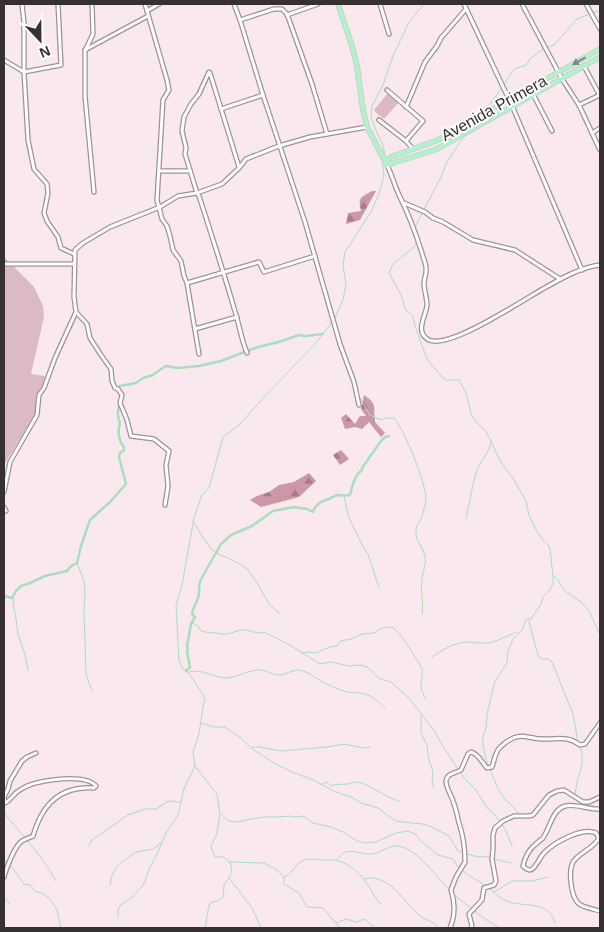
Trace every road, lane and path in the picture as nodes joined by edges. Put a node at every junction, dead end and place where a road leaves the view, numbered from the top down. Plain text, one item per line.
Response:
1 (22, 4) edge
2 (58, 4) edge
3 (92, 4) edge
4 (145, 4) edge
5 (160, 4) edge
6 (234, 4) edge
7 (318, 4) edge
8 (338, 4) edge
9 (380, 4) edge
10 (464, 4) edge
11 (522, 4) edge
12 (586, 4) edge
13 (466, 9) junction
14 (147, 11) junction
15 (287, 15) junction
16 (148, 16) junction
17 (240, 20) junction
18 (599, 23) edge
19 (600, 29) edge
20 (389, 34) dead end
21 (600, 49) edge
22 (85, 50) junction
23 (600, 57) edge
24 (4, 60) edge
25 (584, 66) junction
26 (24, 72) junction
27 (558, 72) junction
28 (562, 79) junction
29 (387, 90) dead end
30 (534, 94) junction
31 (263, 95) junction
32 (600, 95) edge
33 (508, 101) junction
34 (511, 106) junction
35 (579, 106) junction
36 (406, 107) junction
37 (221, 109) junction
38 (379, 120) dead end
39 (367, 127) junction
40 (600, 128) edge
41 (552, 131) dead end
42 (592, 133) junction
43 (327, 134) junction
44 (406, 141) junction
45 (279, 146) junction
46 (414, 149) junction
47 (600, 150) edge
48 (386, 164) junction
49 (239, 168) junction
50 (159, 171) junction
51 (190, 171) junction
52 (94, 192) dead end
53 (197, 193) junction
54 (404, 203) junction
55 (160, 208) junction
56 (74, 254) junction
57 (316, 256) junction
58 (4, 264) edge
59 (74, 264) junction
60 (600, 265) edge
61 (582, 270) junction
62 (223, 273) junction
63 (560, 280) junction
64 (187, 283) junction
65 (76, 312) junction
66 (237, 317) junction
67 (195, 329) junction
68 (247, 353) dead end
69 (199, 354) dead end
70 (359, 405) dead end
71 (4, 492) edge
72 (165, 505) dead end
73 (4, 506) edge
74 (6, 511) dead end
75 (600, 723) edge
76 (36, 753) dead end
77 (600, 797) edge
78 (600, 809) edge
79 (4, 877) edge
80 (600, 911) edge
81 (450, 928) edge
82 (471, 928) edge

1 - 26 street
2 - 26 street
3 - 22 street
4 - 14 street
5 - 14 street
6 - 17 street
7 - 15 street
8 - 39 main road
9 - 20 street
10 - 13 street
11 - 27 street
12 - 18 street
13 - 33 street
13 - 36 street
14 - 16 street
15 - 17 street
15 - 43 street
16 - 22 street
16 - 50 street
17 - 31 street
18 - 19 street
21 -> 27 main road, Avenida Primera
22 - 52 street
23 - 25 main road, Avenida Primera
24 - 26 street
25 - 28 main road, Avenida Primera
25 - 32 street
26 - 56 street
27 - 28 street
27 - 33 main road, Avenida Primera
28 - 30 main road, Avenida Primera
28 - 35 street
29 - 36 street
30 - 34 main road, Avenida Primera
30 - 41 street
31 - 37 street
31 - 45 street
32 - 35 street
33 - 34 street
33 - 46 main road, Avenida Primera
34 - 48 main road, Avenida Primera
34 - 61 street
35 - 42 street
36 - 44 street
37 - 49 street
37 - 51 street
38 - 44 street
39 - 43 street
39 - 48 main road
40 - 42 street
42 - 47 street
43 - 45 street
44 - 46 street
45 - 49 street
45 - 57 street
46 - 48 main road, Avenida Primera
48 - 54 street
49 - 53 street
50 - 51 street
50 - 55 street
51 - 53 street
53 - 55 street
53 - 62 street
54 - 63 street
54 - 63 street
55 - 56 street
55 - 64 street
56 - 59 street
57 - 62 street
57 - 70 street
58 - 59 street
59 - 65 street
60 - 61 street
61 - 63 street
62 - 64 street
62 - 66 street
64 - 67 street
65 - 71 street
65 - 72 street
66 - 67 street
66 - 68 street
67 - 69 street
73 - 74 street
75 - 81 street
76 - 79 street
77 - 82 street
78 - 80 street

